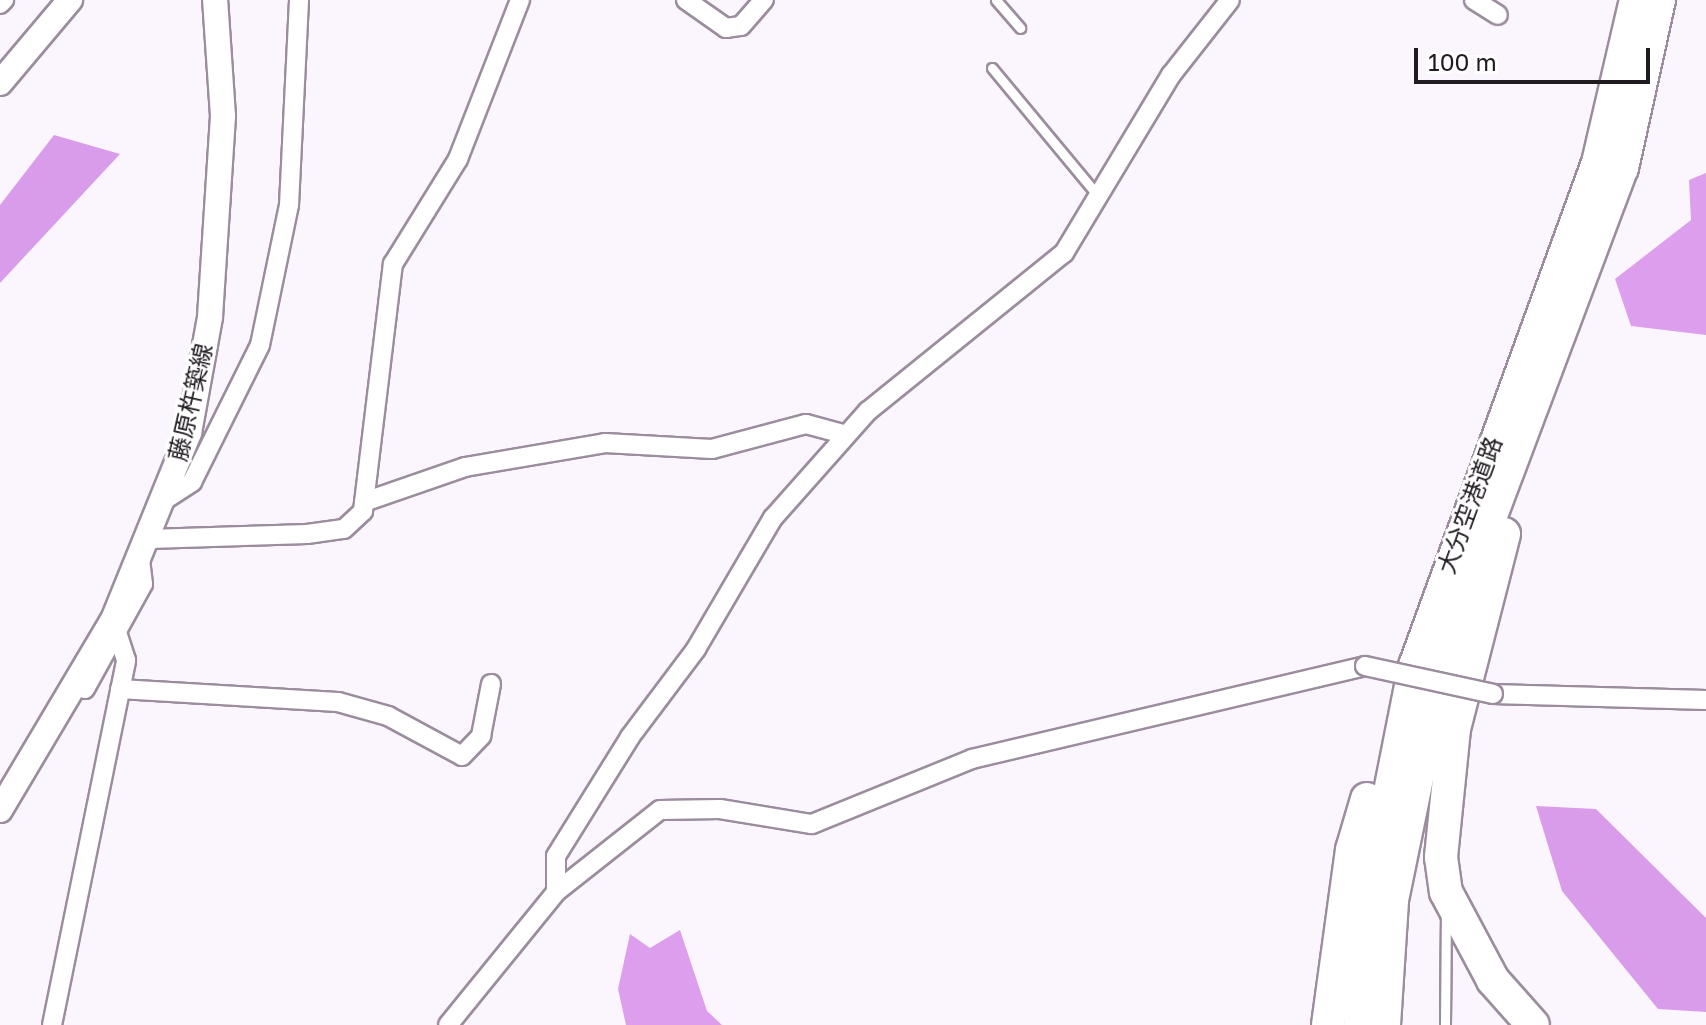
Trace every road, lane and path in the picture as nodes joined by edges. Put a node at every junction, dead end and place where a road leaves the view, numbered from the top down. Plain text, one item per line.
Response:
1 (70, 0) edge
2 (299, 0) edge
3 (520, 0) edge
4 (686, 0) edge
5 (764, 0) edge
6 (996, 0) edge
7 (1230, 0) edge
8 (1474, 0) edge
9 (1636, 0) edge
10 (1659, 0) edge
11 (219, 4) edge
12 (1498, 15) dead end
13 (1020, 28) dead end
14 (992, 68) dead end
15 (0, 83) edge
16 (1100, 198) junction
17 (1564, 328) junction
18 (844, 434) junction
19 (1483, 465) junction
20 (163, 501) junction
21 (364, 502) junction
22 (144, 549) junction
23 (116, 629) junction
24 (491, 684) dead end
25 (120, 689) junction
26 (1706, 700) edge
27 (0, 810) edge
28 (0, 824) edge
29 (556, 892) junction
30 (1446, 892) junction
31 (1376, 949) junction
32 (52, 1025) edge
33 (448, 1025) edge
34 (1328, 1025) edge
35 (1360, 1025) edge
36 (1384, 1025) edge
37 (1445, 1025) edge
38 (1533, 1025) edge

1 - 15 main road
2 - 20 street
3 - 21 street
4 - 5 street
6 - 13 lane
7 - 16 street
8 - 12 street
9 - 19 highway, 大分空港道路
10 - 17 highway, 大分空港道路
11 - 20 main road, 藤原杵築線
14 - 16 lane
16 - 18 street
17 - 30 highway
17 - 31 highway, 大分空港道路
18 - 21 street
18 - 29 street
19 - 31 highway, 大分空港道路
19 - 34 highway
20 - 22 main road, 藤原杵築線
21 - 22 street
22 - 23 main road, 藤原杵築線
23 - 25 street
23 - 27 main road, 藤原杵築線
23 - 28 street
24 - 25 street
25 - 32 street
26 - 29 street, bridge
29 - 33 street
30 - 37 lane
30 - 38 highway
31 - 35 highway, 大分空港道路
31 - 36 highway, 大分空港道路

